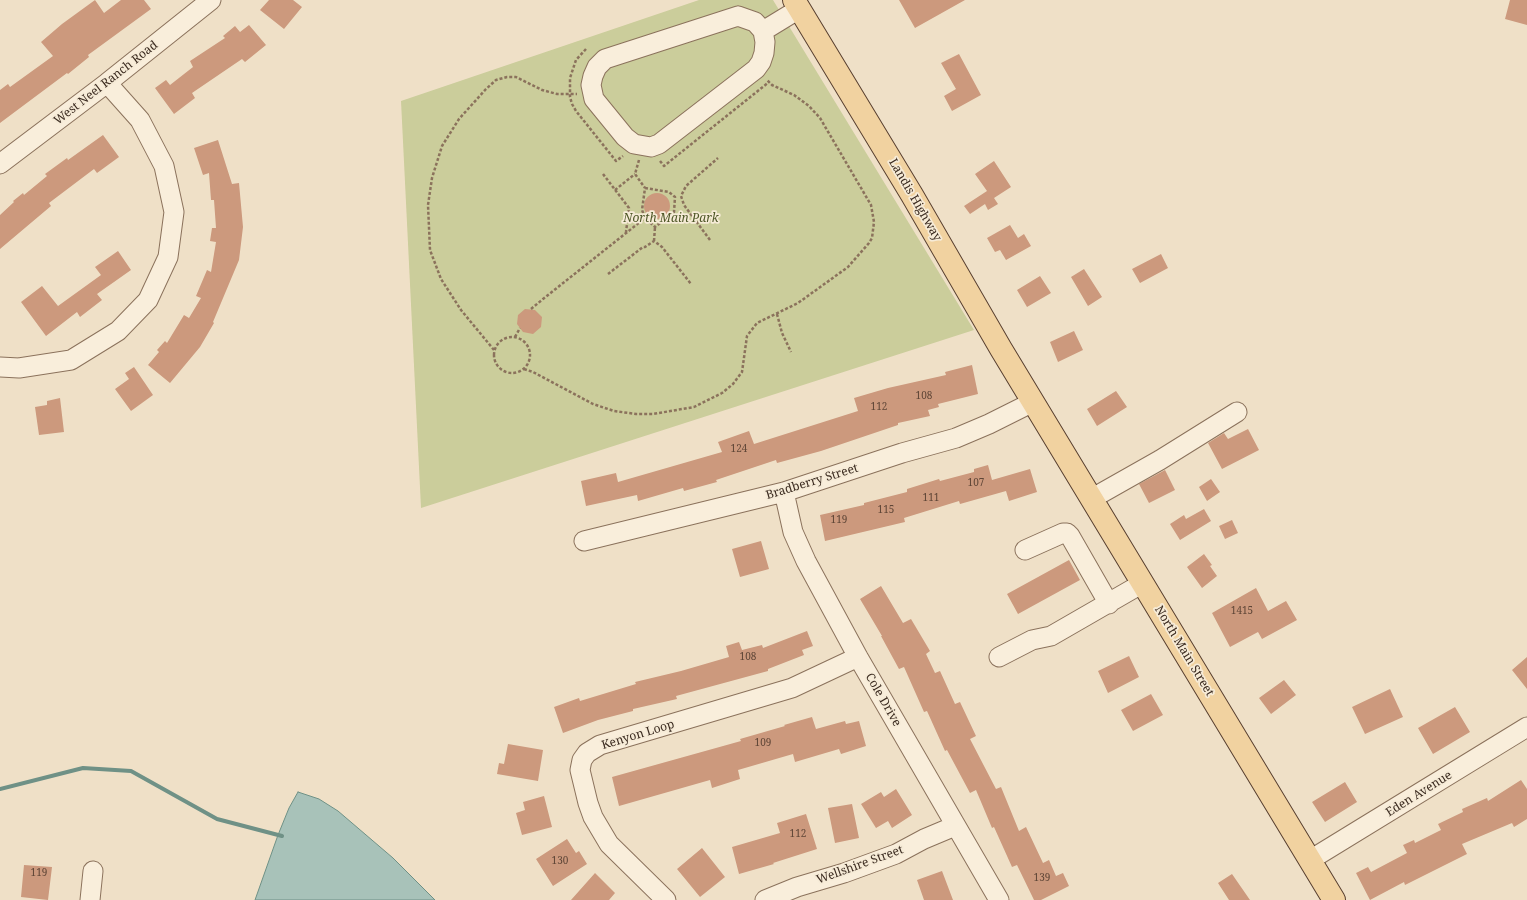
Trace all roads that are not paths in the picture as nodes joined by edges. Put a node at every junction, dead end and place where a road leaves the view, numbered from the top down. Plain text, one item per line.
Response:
1 (211, 0) edge
2 (797, 4) edge
3 (762, 31) junction
4 (107, 83) junction
5 (0, 164) edge
6 (0, 367) edge
7 (1033, 402) junction
8 (1237, 412) dead end
9 (784, 492) junction
10 (1091, 499) junction
11 (584, 541) dead end
12 (1025, 550) dead end
13 (1143, 583) junction
14 (1109, 604) junction
15 (858, 657) junction
16 (999, 657) dead end
17 (1527, 727) edge
18 (955, 826) junction
19 (1310, 860) junction
20 (93, 872) dead end
21 (90, 900) edge
22 (666, 900) edge
23 (765, 900) edge
24 (999, 900) edge
25 (1334, 900) edge

1 - 4 street, West Neel Ranch Road
2 - 3 street
2 - 7 main road, Landis Highway
3 - 3 street
4 - 5 street, West Neel Ranch Road
4 - 6 street
7 - 9 street, Bradberry Street
7 - 10 main road, North Main Street
8 - 10 street
9 - 11 street, Bradberry Street
9 - 15 street, Cole Drive
10 - 13 main road, North Main Street
12 - 14 street
13 - 14 street
13 - 19 main road, North Main Street
14 - 16 street
15 - 18 street, Cole Drive
15 - 22 street, Kenyon Loop
17 - 19 street, Eden Avenue
18 - 23 street, Wellshire Street
18 - 24 street, Cole Drive
19 - 25 main road, North Main Street
20 - 21 street

